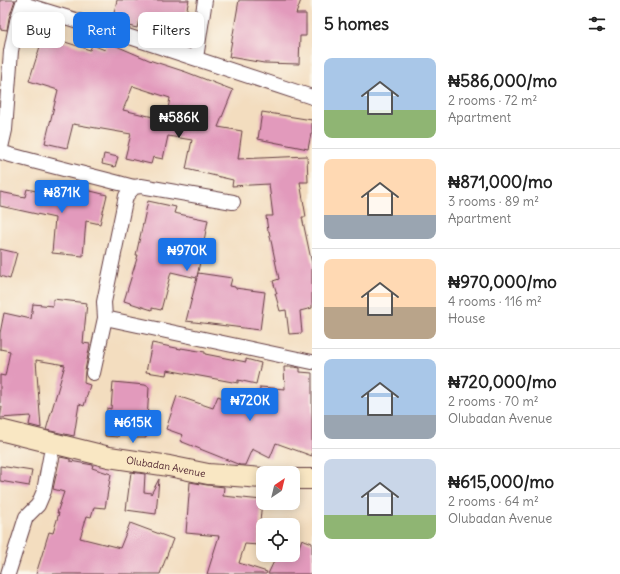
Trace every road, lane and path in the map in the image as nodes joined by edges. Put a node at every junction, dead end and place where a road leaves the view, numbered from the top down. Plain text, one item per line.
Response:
1 (205, 0) edge
2 (23, 2) edge
3 (196, 58) junction
4 (312, 97) edge
5 (0, 152) edge
6 (134, 187) junction
7 (233, 202) dead end
8 (105, 318) junction
9 (312, 362) edge
10 (93, 373) dead end
11 (0, 430) edge
12 (52, 442) junction
13 (256, 477) edge
14 (300, 479) edge
15 (312, 479) edge
16 (8, 574) edge

1 - 3 street
2 - 3 street
2 - 5 street
3 - 4 street
5 - 6 street
6 - 7 street
6 - 8 street
8 - 9 street
8 - 10 street
11 - 12 street, Olubadan Avenue
12 - 13 street, Olubadan Avenue
12 - 16 street
14 - 15 street

